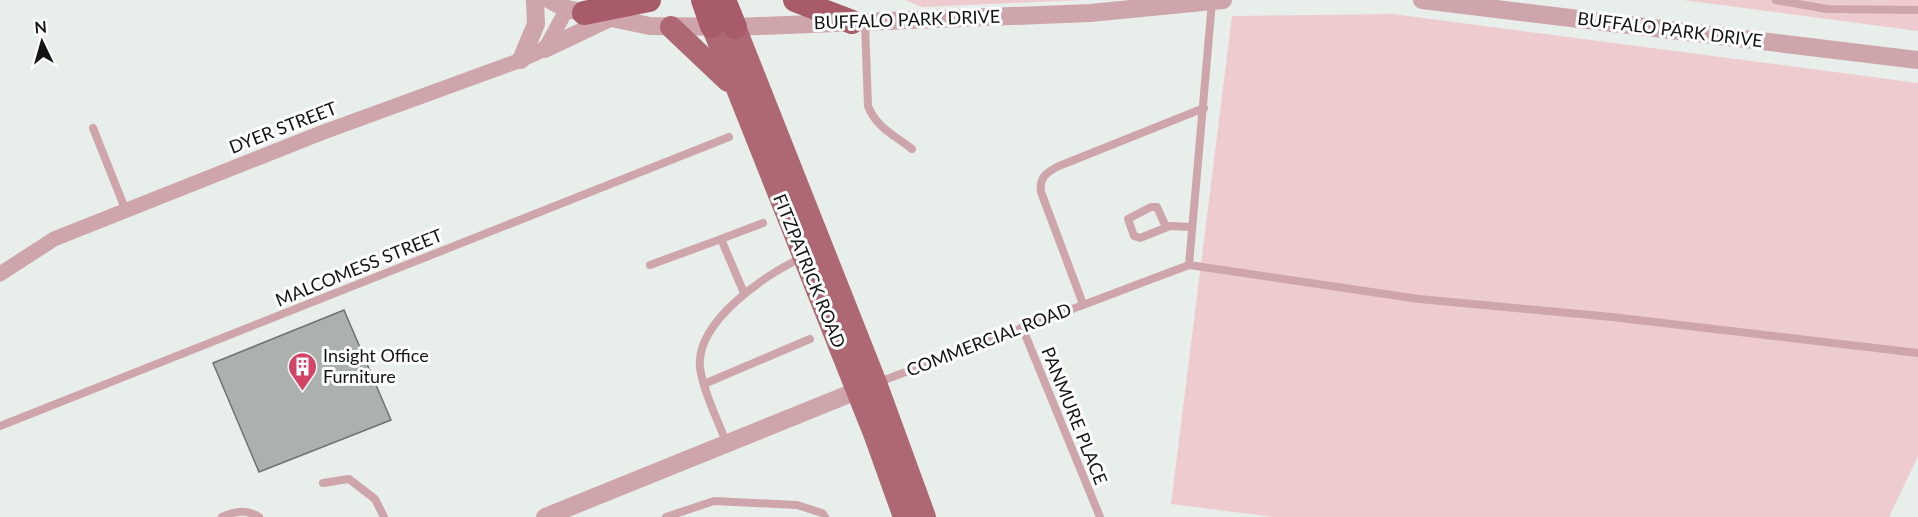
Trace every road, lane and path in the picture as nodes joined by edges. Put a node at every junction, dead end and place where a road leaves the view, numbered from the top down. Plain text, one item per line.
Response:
1 (535, 0) edge
2 (550, 0) edge
3 (649, 0) edge
4 (703, 0) edge
5 (724, 0) edge
6 (795, 0) edge
7 (1422, 0) edge
8 (1776, 0) edge
9 (1218, 1) edge
10 (1491, 4) edge
11 (1918, 10) edge
12 (576, 11) junction
13 (610, 18) junction
14 (859, 22) junction
15 (671, 27) junction
16 (724, 27) junction
17 (544, 49) junction
18 (521, 60) junction
19 (1918, 60) edge
20 (735, 88) junction
21 (1204, 108) junction
22 (93, 128) dead end
23 (729, 137) dead end
24 (912, 149) dead end
25 (126, 211) junction
26 (763, 223) dead end
27 (1166, 227) junction
28 (1191, 227) junction
29 (722, 239) junction
30 (803, 257) junction
31 (650, 265) dead end
32 (1189, 265) junction
33 (2, 268) edge
34 (744, 293) junction
35 (1083, 304) junction
36 (1022, 327) junction
37 (810, 339) dead end
38 (1918, 353) edge
39 (704, 384) junction
40 (866, 387) junction
41 (0, 426) edge
42 (727, 444) junction
43 (323, 483) dead end
44 (222, 517) edge
45 (259, 517) edge
46 (384, 517) edge
47 (545, 517) edge
48 (666, 517) edge
49 (825, 517) edge
50 (904, 517) edge
51 (925, 517) edge
52 (1100, 517) edge

1 - 18 street
2 - 12 street, BUFFALO PARK DRIVE
3 - 12 highway
4 - 16 highway
5 - 16 highway
6 - 14 highway
7 - 10 street, BUFFALO PARK DRIVE
8 - 11 lane
9 - 14 street, BUFFALO PARK DRIVE
9 - 21 lane
10 - 19 street, BUFFALO PARK DRIVE
12 - 13 street, BUFFALO PARK DRIVE
12 - 17 street
13 - 15 street, BUFFALO PARK DRIVE
13 - 17 street
14 - 16 street, BUFFALO PARK DRIVE
14 - 24 lane
15 - 16 street, BUFFALO PARK DRIVE
15 - 20 main road
16 - 20 main road, FITZPATRICK ROAD
16 - 40 main road, FITZPATRICK ROAD
17 - 18 street, DYER STREET
18 - 25 street, DYER STREET
20 - 30 main road, FITZPATRICK ROAD
21 - 28 lane
21 - 35 lane
22 - 25 lane
23 - 41 lane, MALCOMESS STREET
25 - 33 street, DYER STREET
26 - 29 lane
27 - 27 lane
27 - 28 lane
28 - 32 lane
29 - 31 lane
29 - 34 lane
30 - 34 lane
30 - 40 main road, FITZPATRICK ROAD
32 - 35 lane, COMMERCIAL ROAD
32 - 38 lane
34 - 39 lane
35 - 36 lane, COMMERCIAL ROAD
36 - 40 lane, COMMERCIAL ROAD
36 - 52 lane, PANMURE PLACE
37 - 39 lane
39 - 42 lane
40 - 42 street, COMMERCIAL ROAD
40 - 50 main road, FITZPATRICK ROAD
40 - 51 main road, FITZPATRICK ROAD
42 - 47 street, COMMERCIAL ROAD
43 - 46 lane
44 - 45 lane
48 - 49 lane

